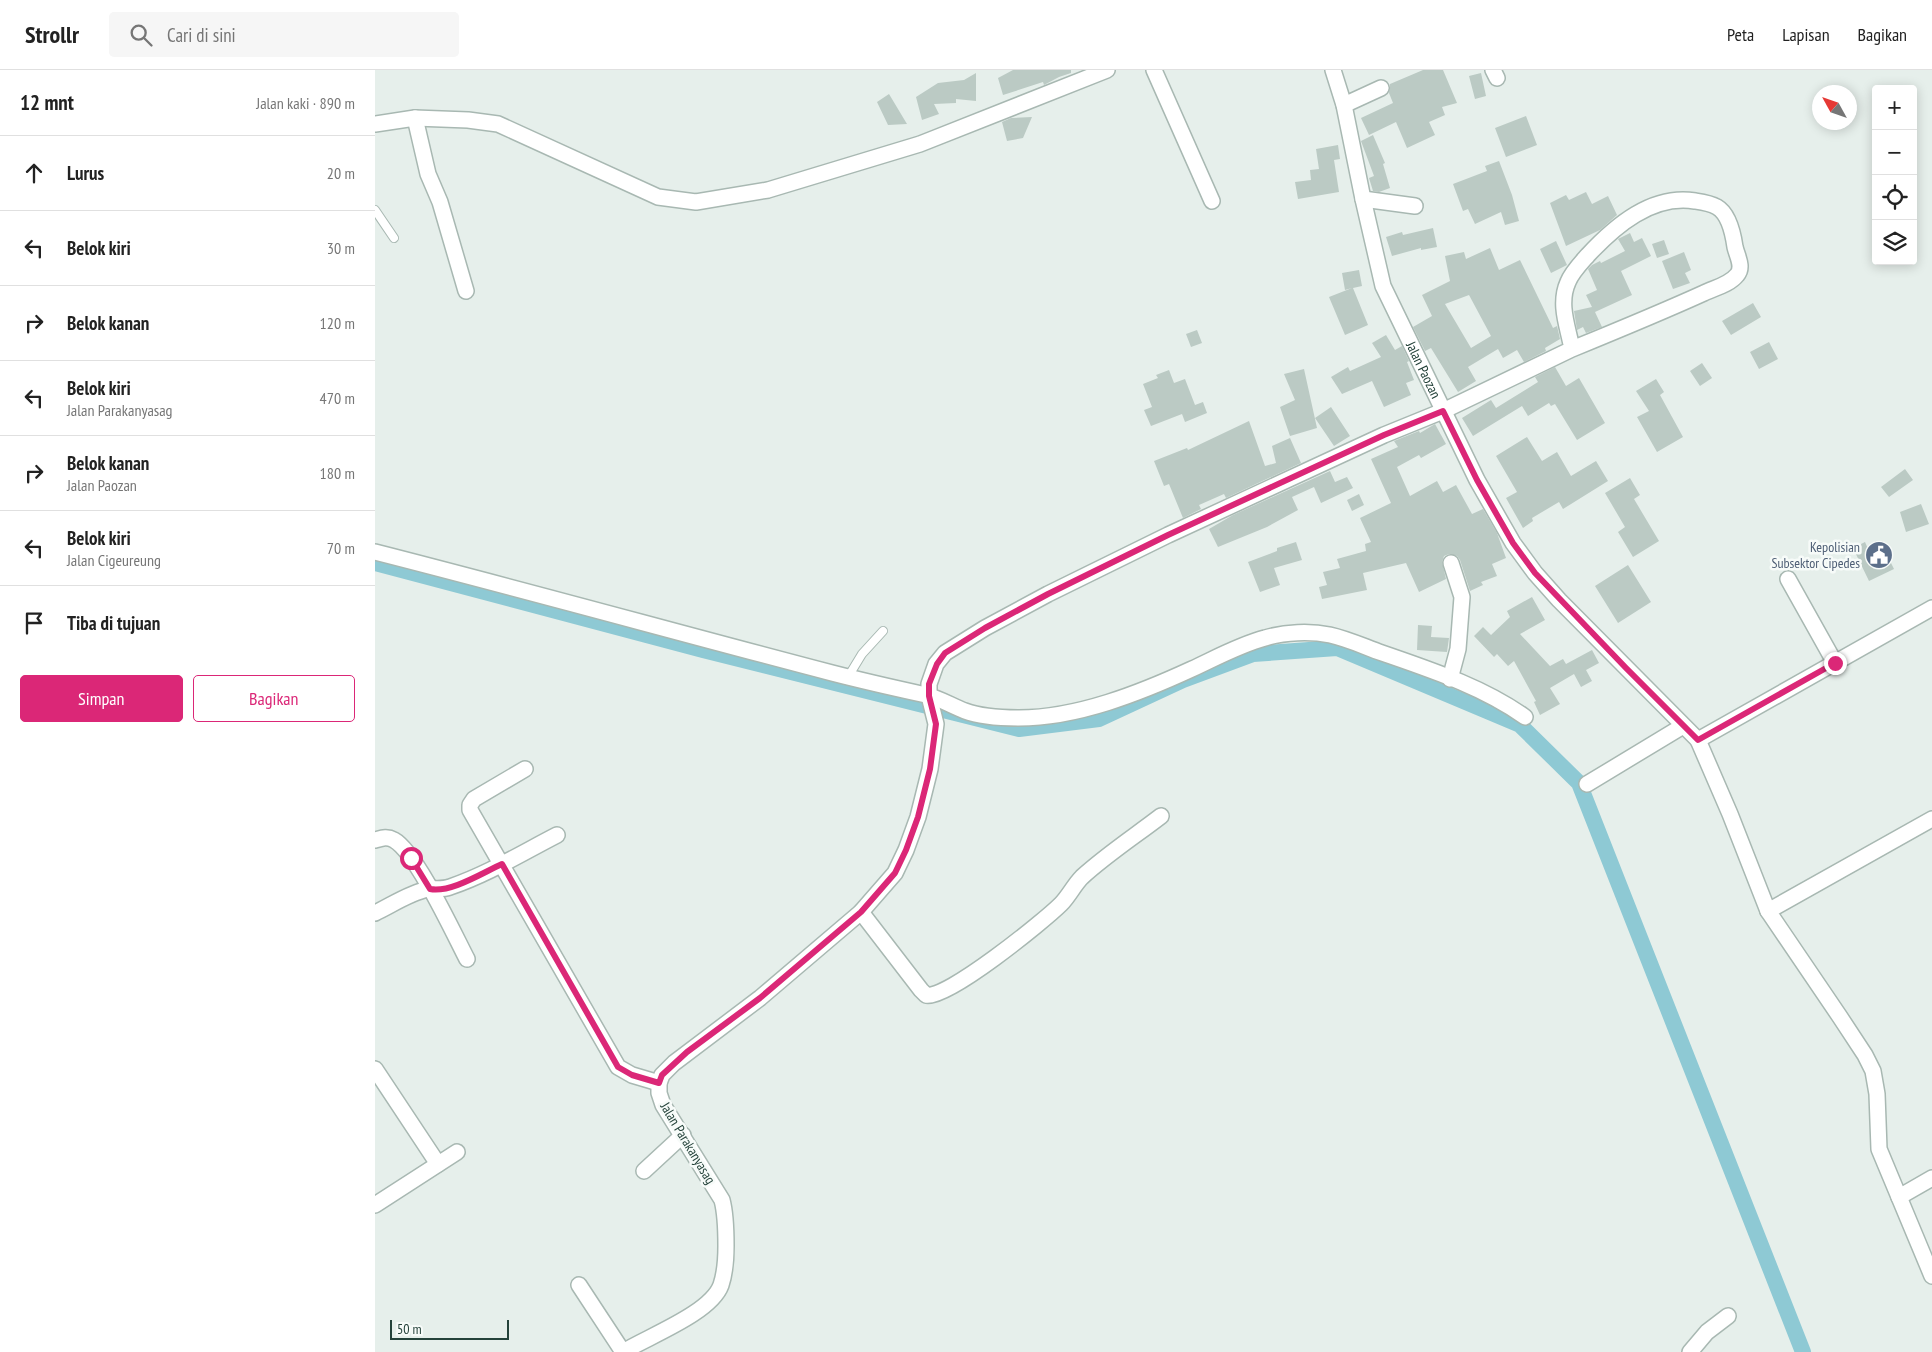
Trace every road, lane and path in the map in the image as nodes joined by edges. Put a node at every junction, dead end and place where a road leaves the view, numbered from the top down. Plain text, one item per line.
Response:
1 (1107, 70) edge
2 (1154, 70) edge
3 (1333, 70) edge
4 (1381, 88) dead end
5 (1344, 105) junction
6 (415, 118) junction
7 (375, 124) edge
8 (1363, 199) junction
9 (1212, 201) dead end
10 (1415, 206) dead end
11 (375, 210) edge
12 (394, 238) dead end
13 (466, 292) dead end
14 (1572, 349) junction
15 (1443, 411) junction
16 (375, 552) edge
17 (1451, 563) dead end
18 (1788, 579) dead end
19 (1932, 608) edge
20 (883, 632) dead end
21 (1835, 663) junction
22 (848, 677) junction
23 (1450, 678) junction
24 (930, 700) junction
25 (1525, 717) dead end
26 (1683, 726) junction
27 (1698, 740) junction
28 (525, 769) dead end
29 (1587, 784) dead end
30 (1161, 816) dead end
31 (1932, 819) edge
32 (557, 835) dead end
33 (375, 840) edge
34 (502, 864) junction
35 (430, 889) junction
36 (1768, 911) junction
37 (861, 912) junction
38 (375, 913) edge
39 (467, 959) dead end
40 (375, 1070) edge
41 (659, 1083) junction
42 (683, 1135) junction
43 (457, 1152) dead end
44 (438, 1164) junction
45 (644, 1171) dead end
46 (1932, 1178) edge
47 (1899, 1197) junction
48 (375, 1205) edge
49 (1932, 1276) edge
50 (579, 1285) dead end
51 (1728, 1316) dead end
52 (623, 1352) edge
53 (1690, 1352) edge

1 - 6 street
2 - 9 street
3 - 5 street, Jalan Paozan
4 - 5 street
5 - 8 street, Jalan Paozan
6 - 7 street
6 - 13 street
8 - 10 street
8 - 15 street, Jalan Paozan
11 - 12 lane
14 - 14 street, Jalan Parakanyasag
14 - 15 street, Jalan Parakanyasag
15 - 24 street, Jalan Parakanyasag
15 - 26 street, Jalan Paozan
16 - 22 street
17 - 23 street
18 - 21 street
19 - 21 street
20 - 22 lane
21 - 27 street
22 - 24 street
23 - 24 street
23 - 25 street
24 - 37 street, Jalan Parakanyasag
26 - 27 street, Jalan Paozan
26 - 29 street
27 - 36 street
28 - 34 street
30 - 37 street
31 - 36 street
32 - 34 street
33 - 35 street
34 - 35 street
34 - 41 street
35 - 38 street
35 - 39 street
36 - 47 street
37 - 41 street, Jalan Parakanyasag
40 - 44 street
41 - 42 street, Jalan Parakanyasag
42 - 45 street
42 - 52 street, Jalan Parakanyasag
43 - 44 street
44 - 48 street
46 - 47 street
47 - 49 street
50 - 52 street
51 - 53 street

